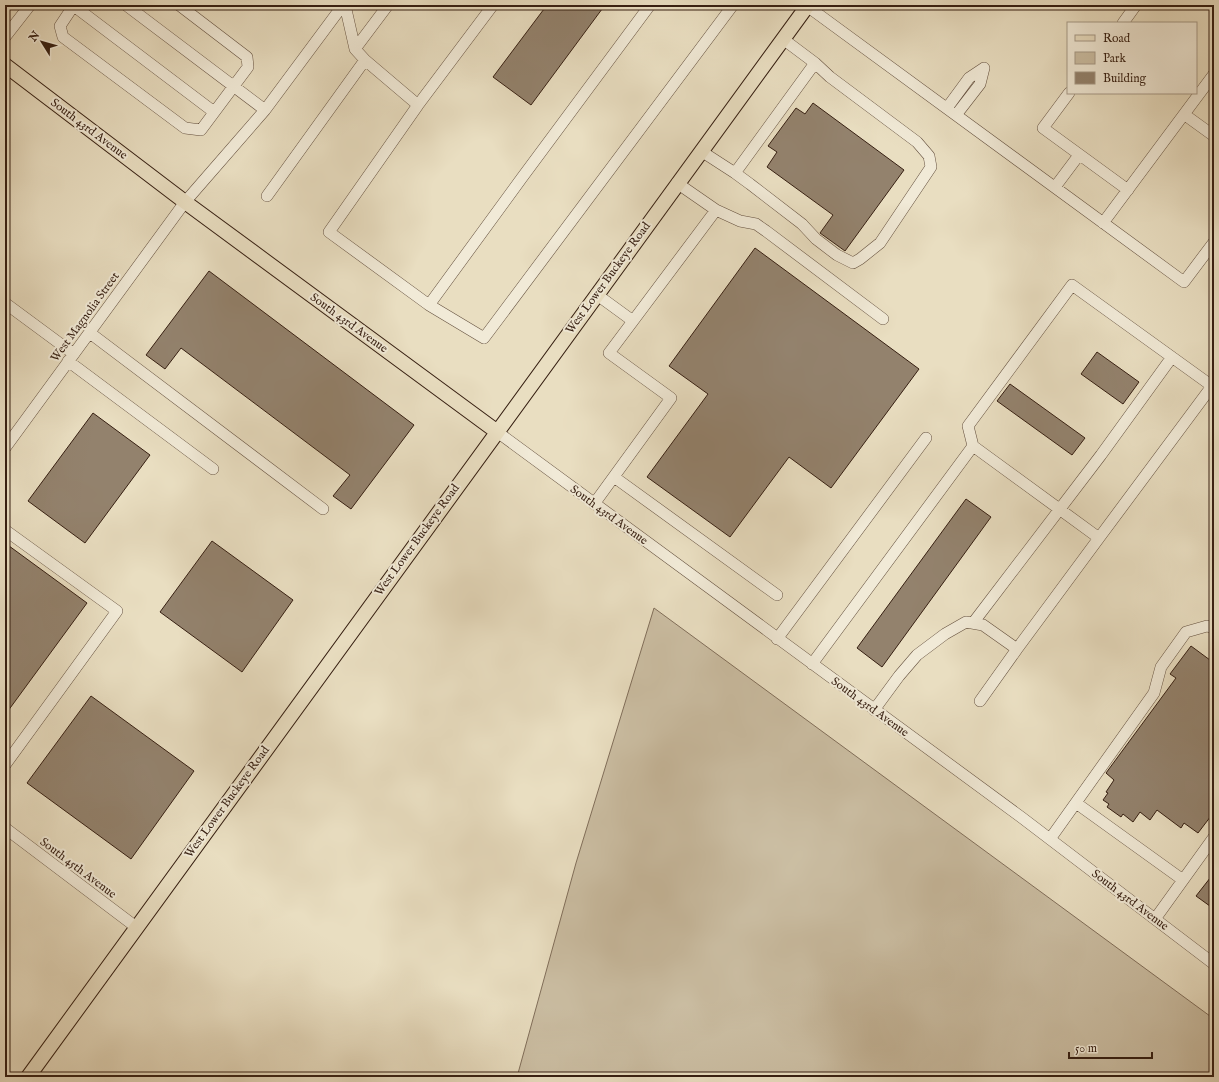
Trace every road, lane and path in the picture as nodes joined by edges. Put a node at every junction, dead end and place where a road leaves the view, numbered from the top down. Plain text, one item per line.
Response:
1 (30, 5) edge
2 (126, 5) edge
3 (179, 5) edge
4 (344, 5) edge
5 (388, 5) edge
6 (493, 5) edge
7 (650, 5) edge
8 (733, 5) edge
9 (1136, 5) edge
10 (74, 6) edge
11 (808, 6) edge
12 (1123, 22) edge
13 (5, 37) edge
14 (783, 39) junction
15 (355, 49) junction
16 (364, 60) junction
17 (815, 63) junction
18 (5, 65) edge
19 (1214, 74) edge
20 (234, 86) junction
21 (1069, 94) edge
22 (418, 105) junction
23 (947, 108) junction
24 (265, 110) junction
25 (214, 112) junction
26 (956, 115) junction
27 (1185, 115) junction
28 (1214, 136) edge
29 (701, 151) junction
30 (1079, 155) junction
31 (735, 174) junction
32 (677, 183) junction
33 (1055, 187) junction
34 (1128, 190) junction
35 (267, 196) dead end
36 (186, 202) junction
37 (716, 210) junction
38 (1103, 223) junction
39 (1214, 242) edge
40 (596, 294) junction
41 (5, 303) edge
42 (429, 306) junction
43 (882, 320) dead end
44 (633, 321) junction
45 (90, 333) junction
46 (1172, 357) junction
47 (71, 358) junction
48 (496, 431) junction
49 (926, 438) dead end
50 (973, 446) junction
51 (5, 448) edge
52 (213, 469) dead end
53 (614, 477) junction
54 (594, 504) junction
55 (322, 509) dead end
56 (1059, 509) junction
57 (5, 530) edge
58 (1099, 538) junction
59 (777, 595) dead end
60 (973, 623) junction
61 (1214, 628) edge
62 (777, 638) junction
63 (1017, 649) junction
64 (812, 664) junction
65 (980, 701) dead end
66 (874, 710) junction
67 (5, 765) edge
68 (1076, 803) junction
69 (5, 828) edge
70 (1214, 837) edge
71 (1050, 839) junction
72 (1183, 880) junction
73 (1155, 919) junction
74 (136, 927) junction
75 (1214, 964) edge
76 (28, 1077) edge

1 - 13 street
2 - 20 street
3 - 20 street
4 - 15 street
4 - 24 street, West Magnolia Street
5 - 15 street
6 - 22 street
7 - 42 street
8 - 42 street
9 - 12 street
10 - 25 street
10 - 25 street
11 - 14 main road, West Lower Buckeye Road
11 - 23 street
14 - 17 street
14 - 29 main road, West Lower Buckeye Road
15 - 16 street
16 - 22 street
16 - 35 street
17 - 31 street
17 - 31 street
18 - 36 main road, South 43rd Avenue
19 - 27 street
20 - 24 street
20 - 25 street
21 - 30 street
22 - 42 street
23 - 26 street
23 - 26 street
24 - 36 street, West Magnolia Street
26 - 33 street
27 - 28 street
27 - 34 street
29 - 31 street
29 - 32 main road, West Lower Buckeye Road
30 - 33 street
30 - 34 street
32 - 37 street
32 - 40 main road, West Lower Buckeye Road
33 - 38 street
34 - 38 street
36 - 45 street, West Magnolia Street
36 - 48 main road, South 43rd Avenue
37 - 43 street
37 - 44 street
38 - 39 street
40 - 44 street
40 - 48 main road, West Lower Buckeye Road
41 - 47 street
44 - 53 street
45 - 47 street, West Magnolia Street
45 - 55 street
46 - 50 street
46 - 56 street
46 - 58 street
47 - 51 street, West Magnolia Street
47 - 52 street
48 - 54 street, South 43rd Avenue
48 - 74 main road, West Lower Buckeye Road
49 - 62 street
50 - 56 street
50 - 64 street
53 - 54 street
53 - 59 street
54 - 62 street, South 43rd Avenue
56 - 58 street
56 - 60 street
57 - 67 street
58 - 63 street
60 - 63 street
60 - 66 street
61 - 68 street
62 - 64 street, South 43rd Avenue
63 - 65 street
64 - 66 street, South 43rd Avenue
66 - 71 street, South 43rd Avenue
68 - 71 street
68 - 72 street
69 - 74 street, South 45th Avenue
70 - 72 street
71 - 73 street, South 43rd Avenue
72 - 73 street
73 - 75 street, South 43rd Avenue
74 - 76 main road, West Lower Buckeye Road

